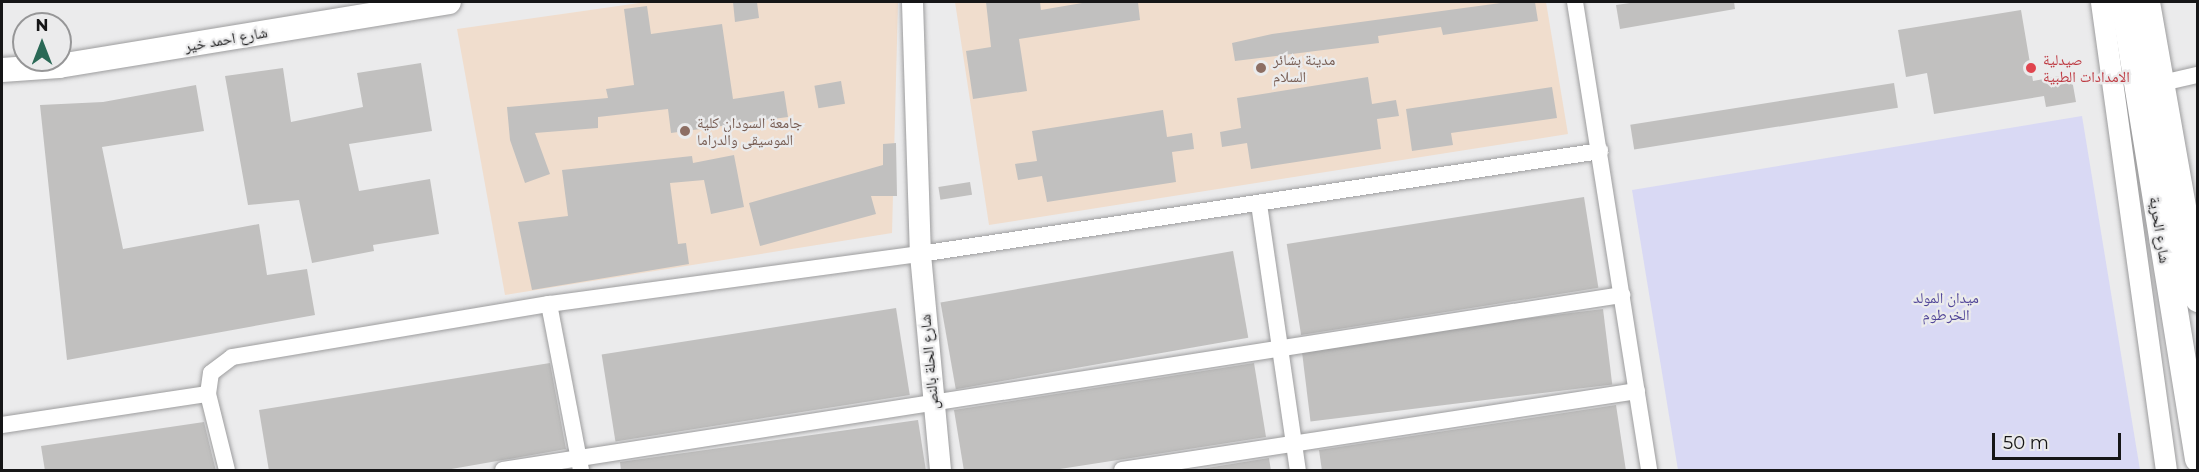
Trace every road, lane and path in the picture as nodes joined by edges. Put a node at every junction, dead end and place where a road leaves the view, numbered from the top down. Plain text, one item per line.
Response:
1 (449, 2) edge
2 (912, 2) edge
3 (1575, 2) edge
4 (2101, 2) edge
5 (2124, 2) edge
6 (2146, 2) edge
7 (2158, 2) edge
8 (2, 70) edge
9 (2198, 75) edge
10 (2171, 81) junction
11 (1600, 151) junction
12 (1259, 204) junction
13 (2198, 235) edge
14 (920, 254) junction
15 (1622, 295) junction
16 (2198, 298) edge
17 (549, 304) junction
18 (1279, 350) junction
19 (1637, 391) junction
20 (208, 394) junction
21 (932, 406) junction
22 (2, 425) edge
23 (1294, 442) junction
24 (2198, 458) edge
25 (580, 465) edge
26 (227, 471) edge
27 (503, 471) edge
28 (940, 471) edge
29 (1122, 471) edge
30 (1298, 471) edge
31 (1649, 471) edge
32 (2166, 471) edge

1 - 8 main road, شارع احمد خير
2 - 14 street, شارع الحلة بالنص
3 - 11 street
4 - 32 street
5 - 24 main road, شارع الحرية
6 - 16 main road, شارع الحرية
7 - 10 street
9 - 10 street
10 - 13 street
11 - 12 street
11 - 15 street
12 - 14 street
12 - 18 street
14 - 17 street
14 - 21 street, شارع الحلة بالنص
15 - 18 street
15 - 19 street
17 - 20 street
17 - 25 street
18 - 21 street
18 - 23 street
19 - 23 street
19 - 31 street
20 - 22 street
20 - 26 street
21 - 25 street
21 - 28 street, شارع الحلة بالنص
23 - 29 street
23 - 30 street
25 - 27 street

